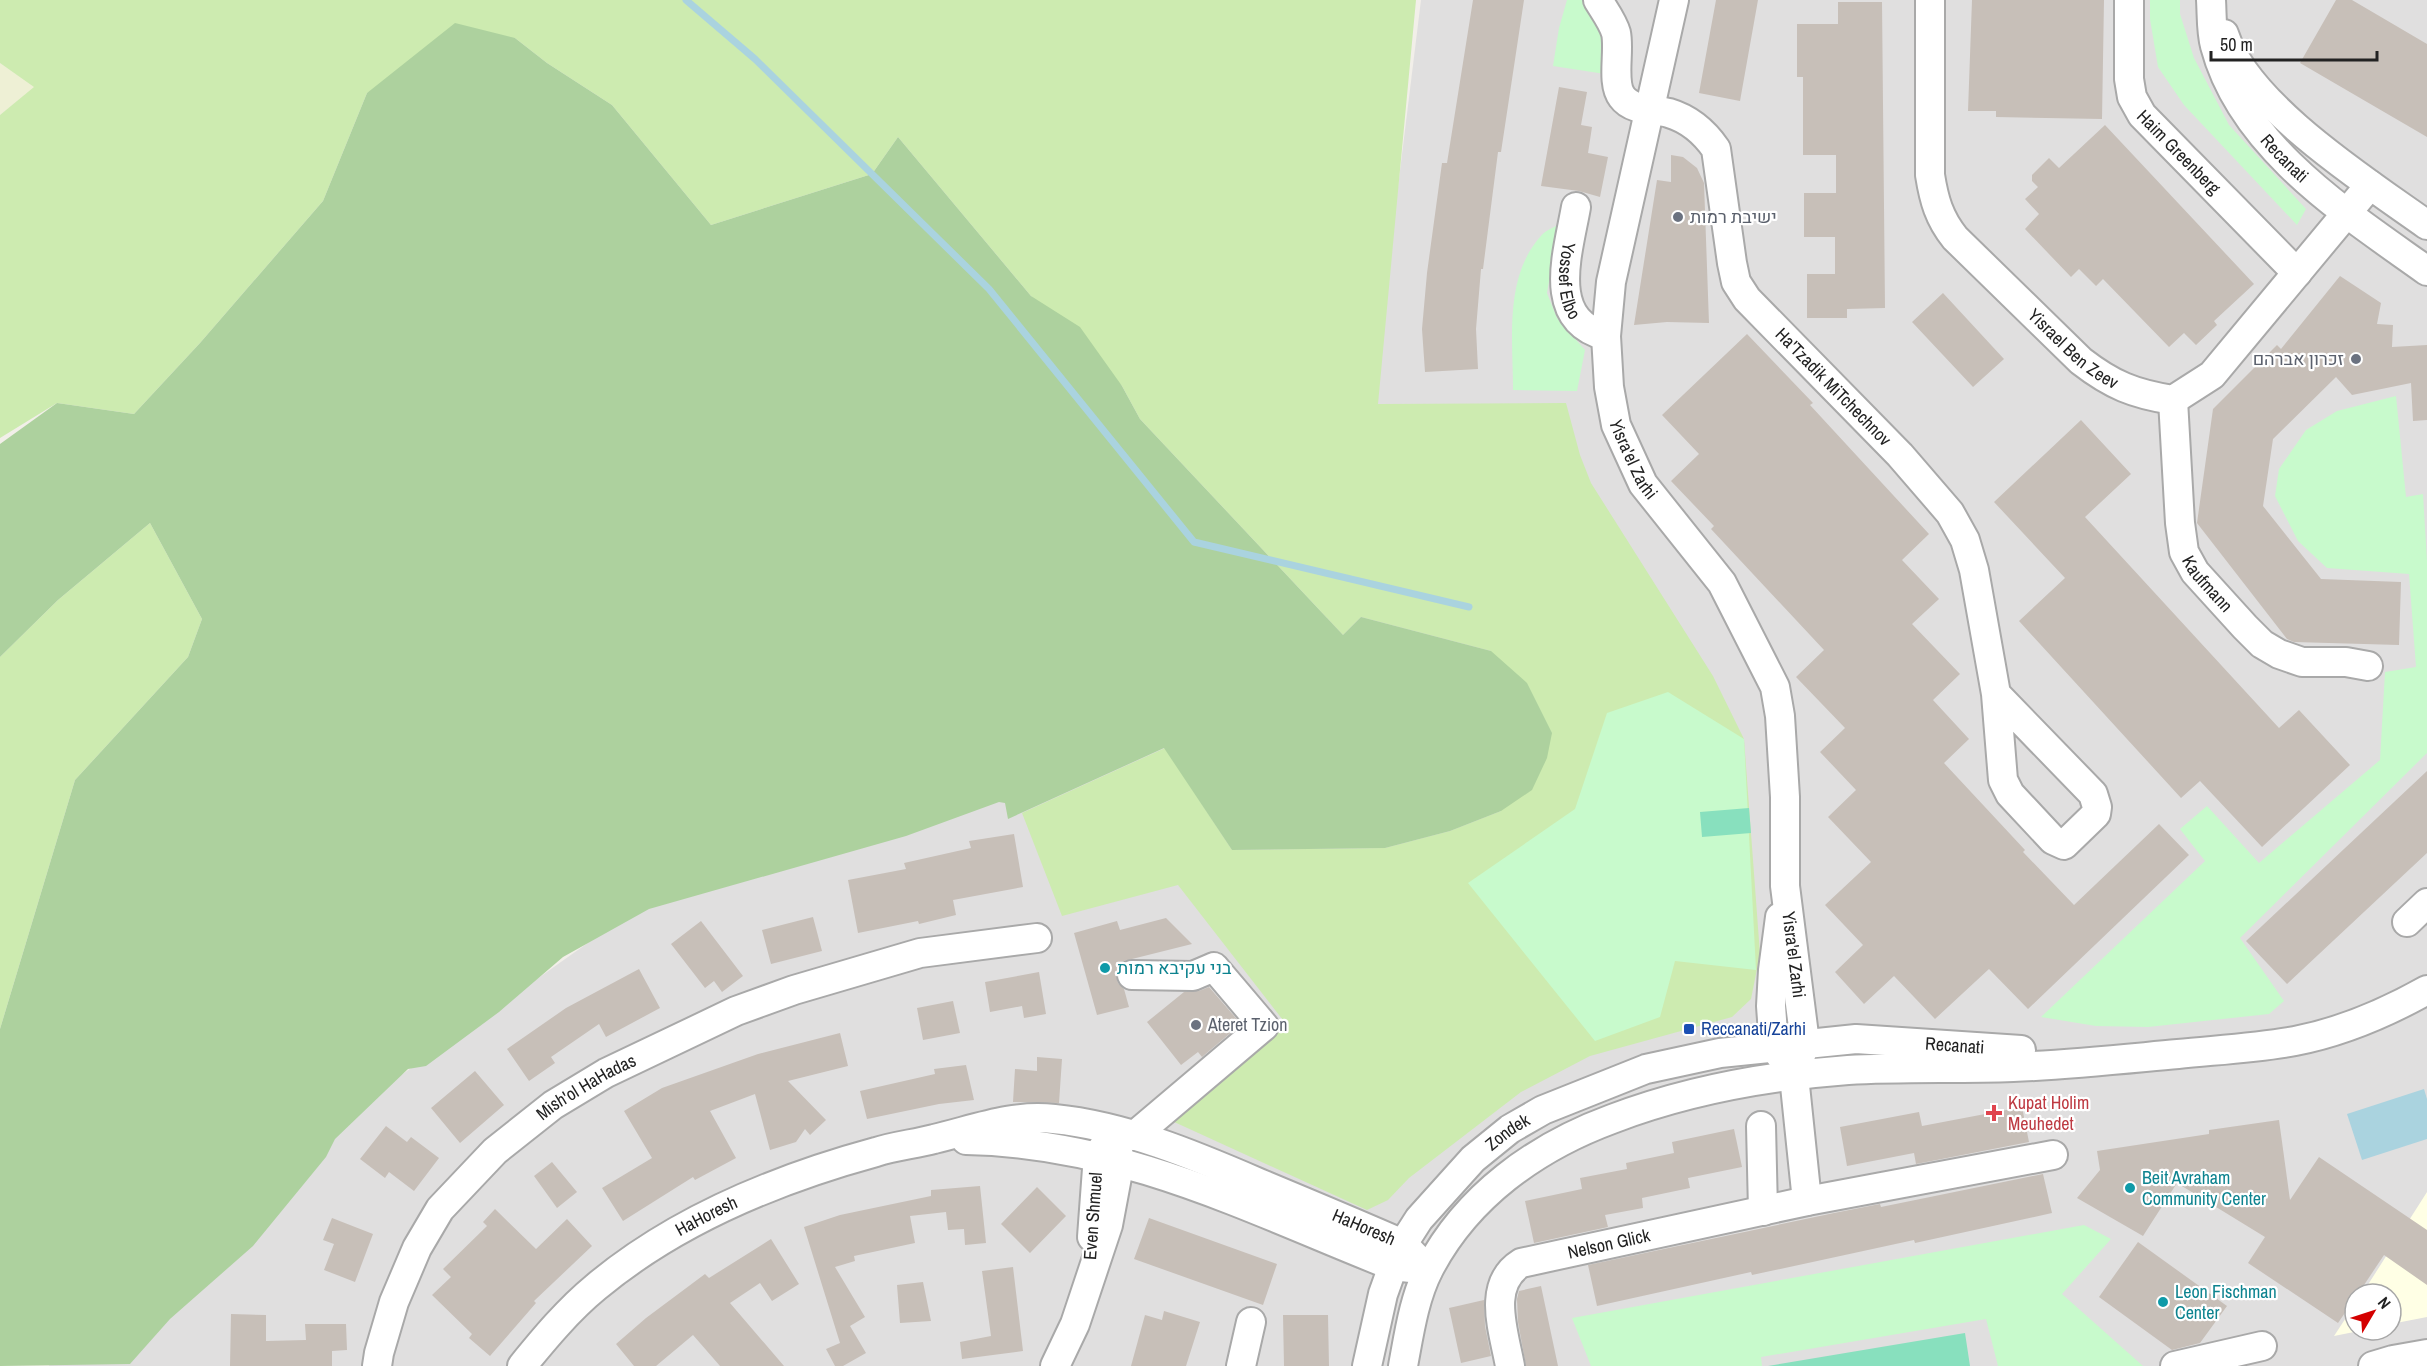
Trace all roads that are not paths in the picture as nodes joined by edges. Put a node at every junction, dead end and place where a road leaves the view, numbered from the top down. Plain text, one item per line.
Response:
1 (1598, 0) edge
2 (1674, 0) edge
3 (1930, 0) edge
4 (2129, 0) edge
5 (2212, 0) edge
6 (1649, 110) junction
7 (2370, 185) junction
8 (1576, 207) dead end
9 (2346, 213) junction
10 (2427, 225) edge
11 (2427, 271) edge
12 (2296, 273) junction
13 (1606, 336) junction
14 (2173, 400) junction
15 (2368, 666) dead end
16 (1996, 694) junction
17 (1785, 886) junction
18 (1037, 938) dead end
19 (1132, 975) dead end
20 (2427, 990) edge
21 (1805, 1043) junction
22 (1774, 1047) junction
23 (2134, 1058) junction
24 (1794, 1076) junction
25 (1761, 1126) dead end
26 (1124, 1133) junction
27 (933, 1140) junction
28 (2053, 1155) dead end
29 (1109, 1158) junction
30 (1807, 1201) junction
31 (1763, 1211) junction
32 (1398, 1255) junction
33 (1428, 1270) junction
34 (1251, 1322) dead end
35 (2262, 1346) dead end
36 (2427, 1354) edge
37 (377, 1366) edge
38 (522, 1366) edge
39 (1055, 1366) edge
40 (1241, 1366) edge
41 (1368, 1366) edge
42 (1403, 1366) edge
43 (1510, 1366) edge
44 (2175, 1366) edge
45 (2373, 1366) edge

1 - 6 street, Ha'Tzadik MiTchechnov
2 - 6 street, Yisra'el Zarhi
3 - 14 street, Yisrael Ben Zeev
4 - 12 street, Haim Greenberg
5 - 7 street, Recanati
5 - 9 street, Recanati
6 - 13 street, Yisra'el Zarhi
6 - 16 street, Ha'Tzadik MiTchechnov
7 - 9 street
7 - 10 street, Recanati
8 - 13 street, Yossef Elbo
9 - 11 street, Recanati
9 - 12 street
12 - 14 street
13 - 17 street, Yisra'el Zarhi
14 - 15 street, Kaufmann
16 - 16 street, Ha'Tzadik MiTchechnov
17 - 21 street, Yisra'el Zarhi
17 - 22 street, Yisra'el Zarhi
18 - 37 street, Mish'ol HaHadas
19 - 26 street, Even Shmuel
20 - 23 street, Recanati
21 - 22 street, Recanati
21 - 23 street, Recanati
21 - 24 street, Yisra'el Zarhi
22 - 24 street
22 - 32 street, Zondek
23 - 24 street, Recanati
24 - 30 street
24 - 33 street, Zondek
25 - 31 street
26 - 27 street, HaHoresh
26 - 29 street, Even Shmuel
26 - 32 street, HaHoresh
27 - 29 street, HaHoresh
27 - 38 street, HaHoresh
28 - 30 street, Nelson Glick
29 - 32 street, HaHoresh
29 - 39 street, Even Shmuel
30 - 31 street, Nelson Glick
31 - 43 street, Nelson Glick
32 - 33 street, HaHoresh
32 - 41 street, Zondek
33 - 42 street, Zondek
34 - 40 street
35 - 44 street
36 - 45 street

